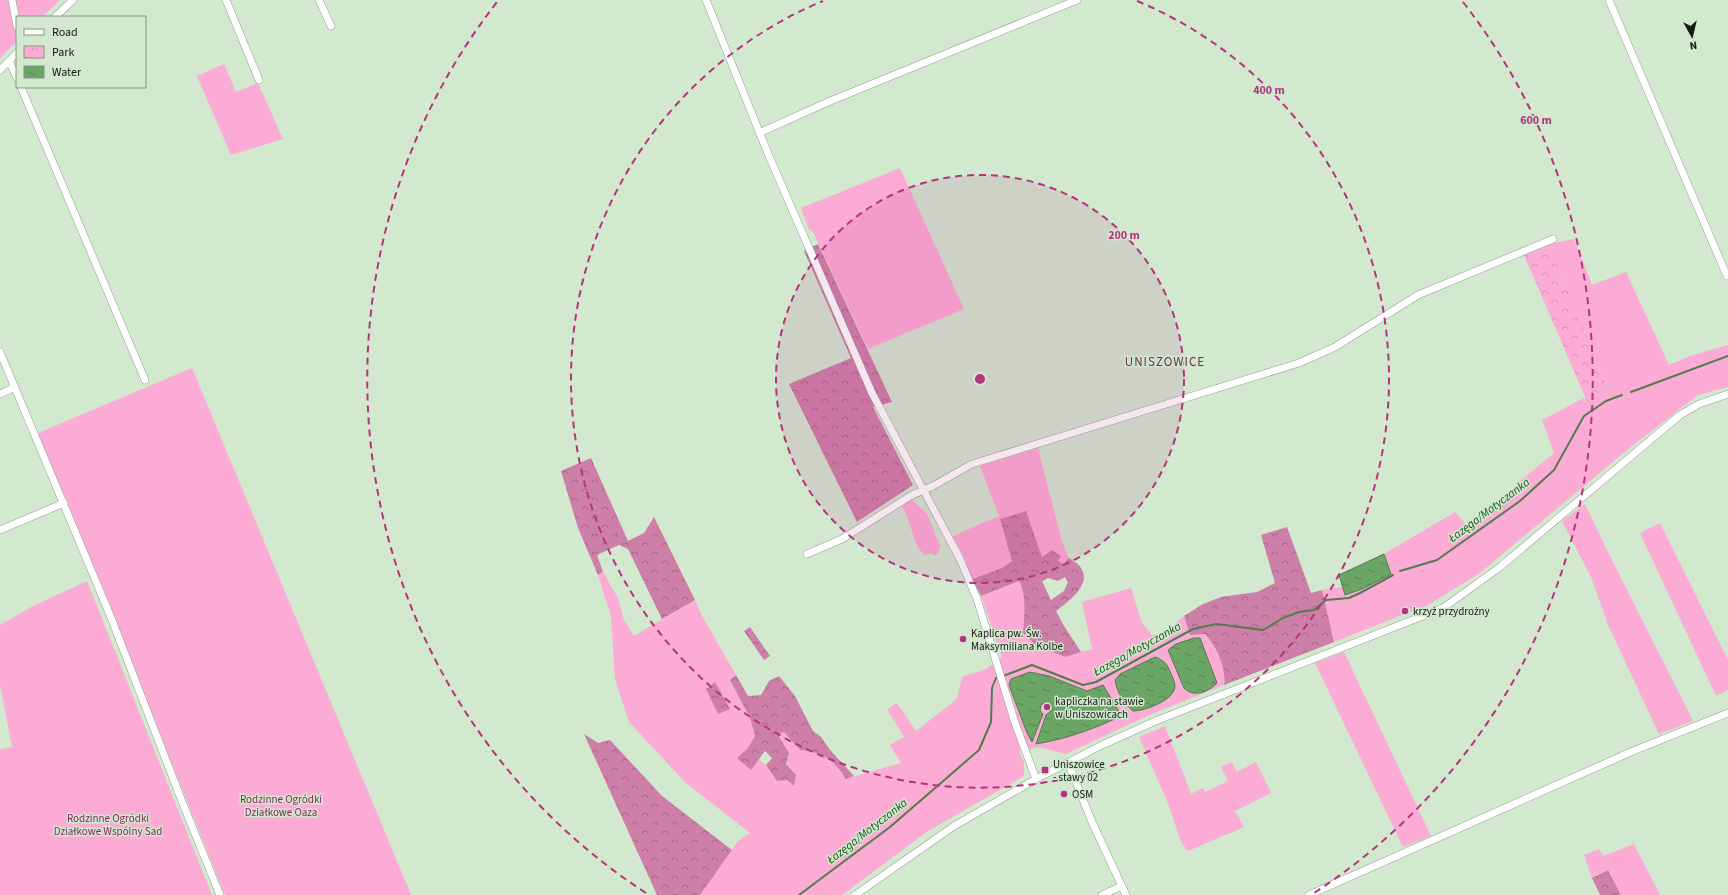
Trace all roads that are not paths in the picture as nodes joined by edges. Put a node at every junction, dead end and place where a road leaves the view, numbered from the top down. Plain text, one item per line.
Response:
1 (12, 0) edge
2 (73, 0) edge
3 (226, 0) edge
4 (319, 0) edge
5 (706, 0) edge
6 (1076, 0) edge
7 (1609, 0) edge
8 (56, 16) edge
9 (16, 21) edge
10 (331, 26) dead end
11 (16, 55) edge
12 (9, 61) junction
13 (0, 70) edge
14 (16, 76) edge
15 (259, 80) dead end
16 (21, 88) edge
17 (759, 133) junction
18 (1553, 239) dead end
19 (1727, 276) dead end
20 (0, 352) edge
21 (146, 380) dead end
22 (15, 387) junction
23 (0, 394) edge
24 (1728, 394) edge
25 (923, 490) junction
26 (64, 503) junction
27 (0, 530) edge
28 (807, 554) dead end
29 (1728, 712) edge
30 (1068, 762) junction
31 (1036, 779) junction
32 (1122, 886) junction
33 (220, 895) edge
34 (855, 895) edge
35 (1102, 895) edge
36 (1126, 895) edge
37 (1309, 895) edge

1 - 9 street
2 - 8 street
3 - 15 street
4 - 10 street
5 - 17 street
6 - 17 street
7 - 19 street
11 - 12 street
12 - 13 street
12 - 14 street
16 - 21 street
17 - 25 street
18 - 25 street
20 - 22 street
22 - 23 street
22 - 26 street
24 - 30 street
25 - 28 street
25 - 31 street
26 - 27 street
26 - 33 street
29 - 37 street
30 - 31 street
30 - 32 street
31 - 34 street
32 - 35 street
32 - 36 street

